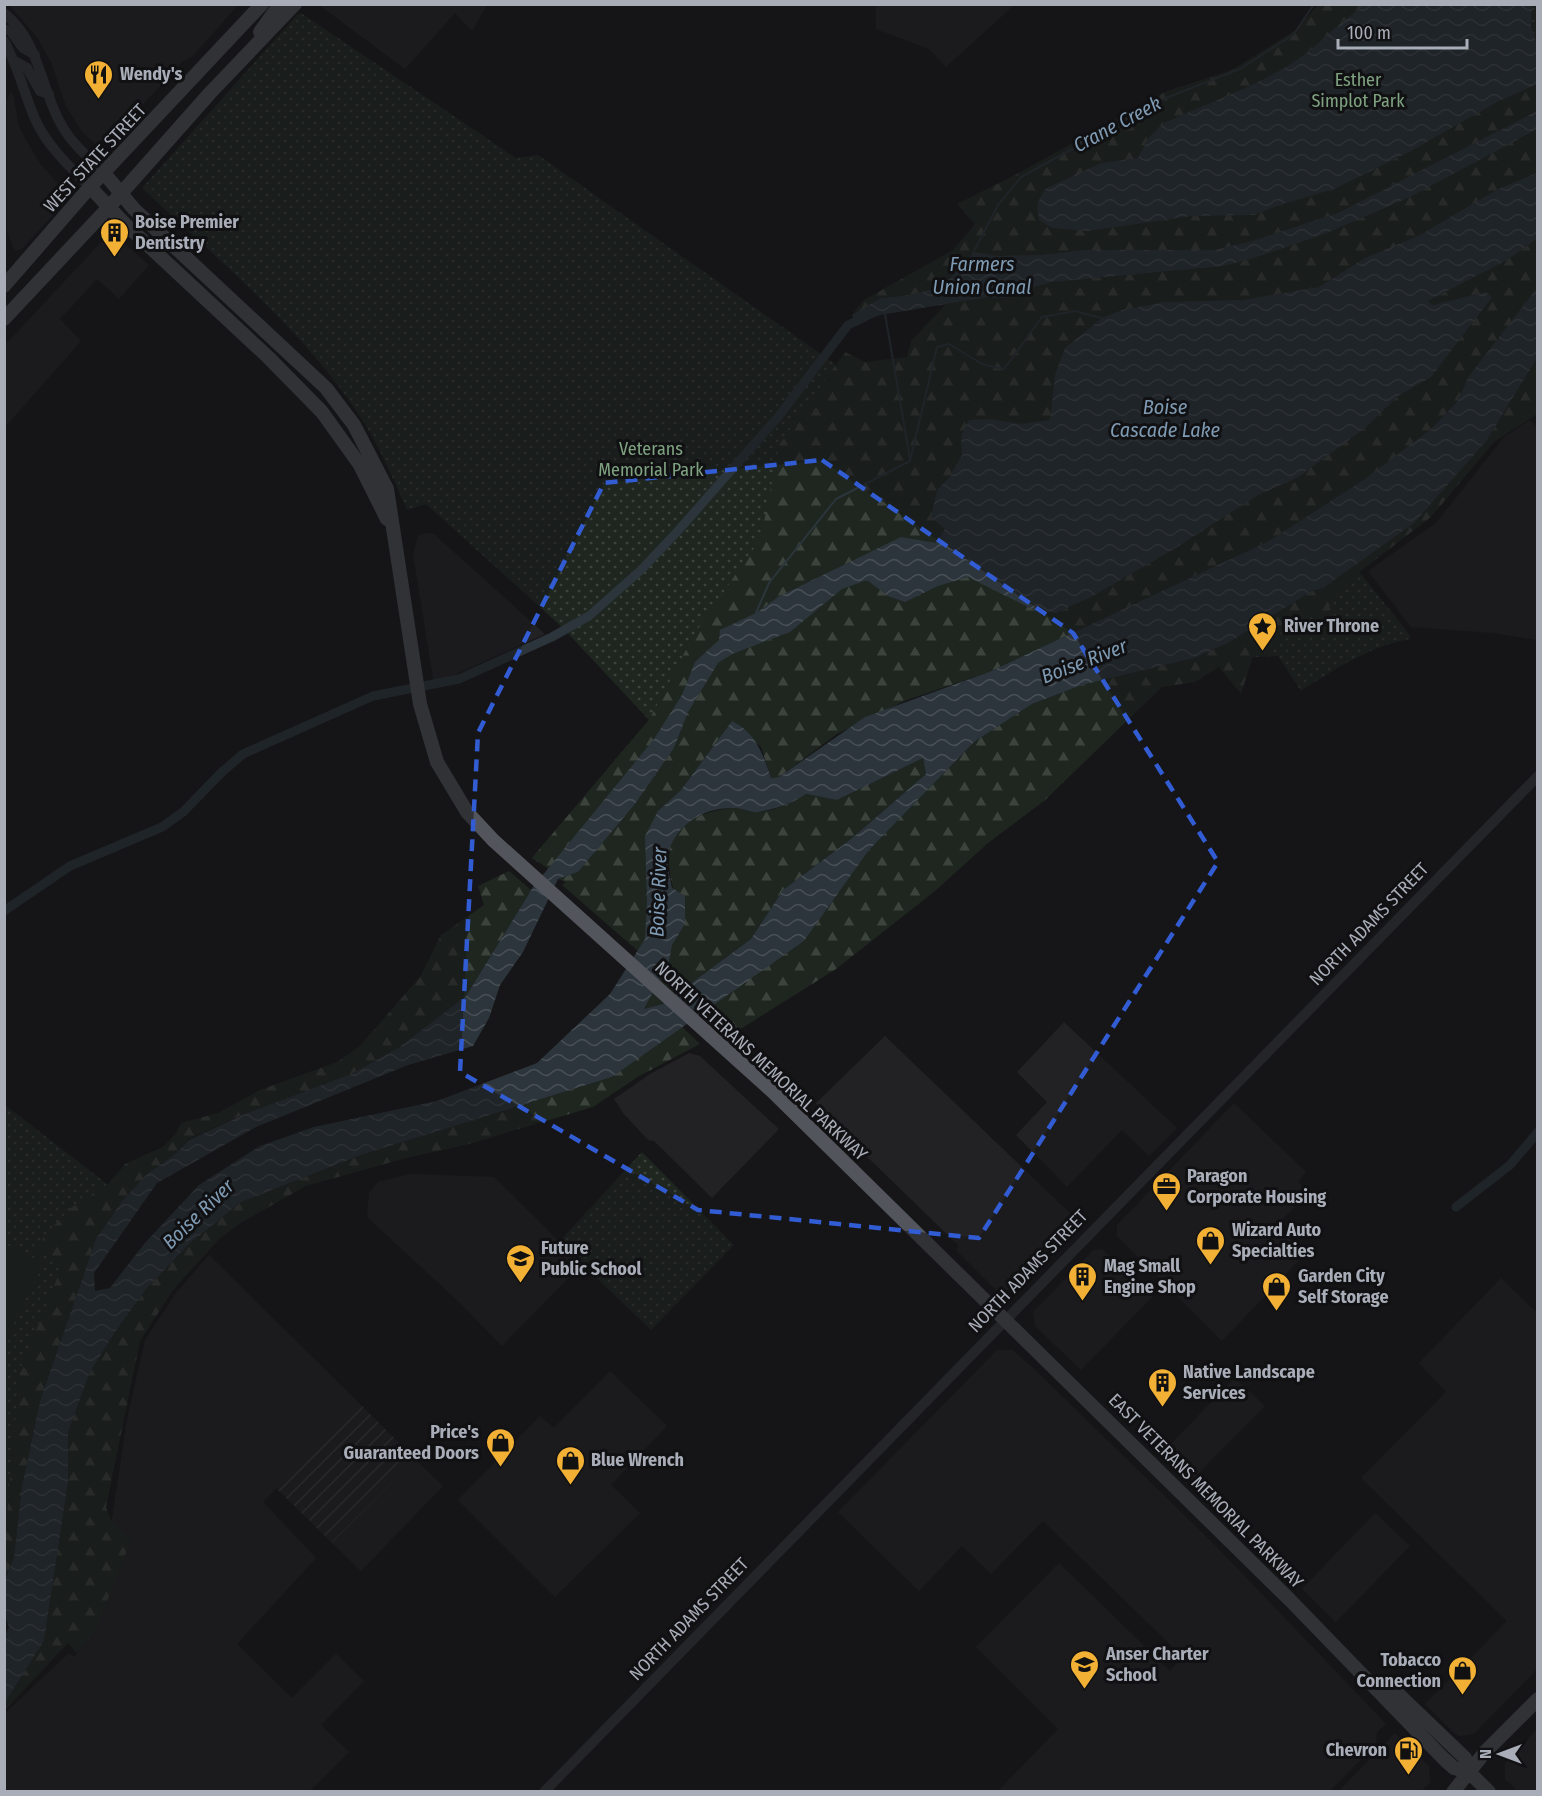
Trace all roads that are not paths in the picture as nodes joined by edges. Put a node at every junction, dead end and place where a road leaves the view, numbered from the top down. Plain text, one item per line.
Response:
1 (248, 4) edge
2 (262, 4) edge
3 (280, 4) edge
4 (295, 4) edge
5 (4, 13) edge
6 (4, 30) edge
7 (4, 40) edge
8 (224, 46) junction
9 (36, 55) junction
10 (242, 59) junction
11 (16, 62) junction
12 (49, 94) junction
13 (104, 173) junction
14 (90, 188) junction
15 (121, 194) junction
16 (109, 207) junction
17 (4, 286) edge
18 (4, 319) edge
19 (393, 531) junction
20 (1538, 776) edge
21 (1004, 1320) junction
22 (1538, 1699) edge
23 (1469, 1772) junction
24 (544, 1791) edge
25 (1453, 1791) edge
26 (1489, 1791) edge

1 - 8 main road
2 - 8 main road, WEST STATE STREET
3 - 10 main road
4 - 10 main road
5 - 9 street
6 - 9 street
7 - 11 street
8 - 13 main road, WEST STATE STREET
9 - 12 street
10 - 15 main road
11 - 12 street
11 - 14 street
12 - 13 street
13 - 14 main road, WEST STATE STREET
13 - 15 main road, NORTH VETERANS MEMORIAL PARKWAY
14 - 16 main road, NORTH VETERANS MEMORIAL PARKWAY
14 - 17 main road, WEST STATE STREET
15 - 16 main road
15 - 19 main road, NORTH VETERANS MEMORIAL PARKWAY
16 - 18 main road
16 - 19 main road, NORTH VETERANS MEMORIAL PARKWAY
19 - 21 main road, NORTH VETERANS MEMORIAL PARKWAY
20 - 21 street, NORTH ADAMS STREET
21 - 23 main road, EAST VETERANS MEMORIAL PARKWAY
21 - 24 street, NORTH ADAMS STREET
22 - 23 main road
23 - 25 main road
23 - 26 main road, EAST VETERANS MEMORIAL PARKWAY

